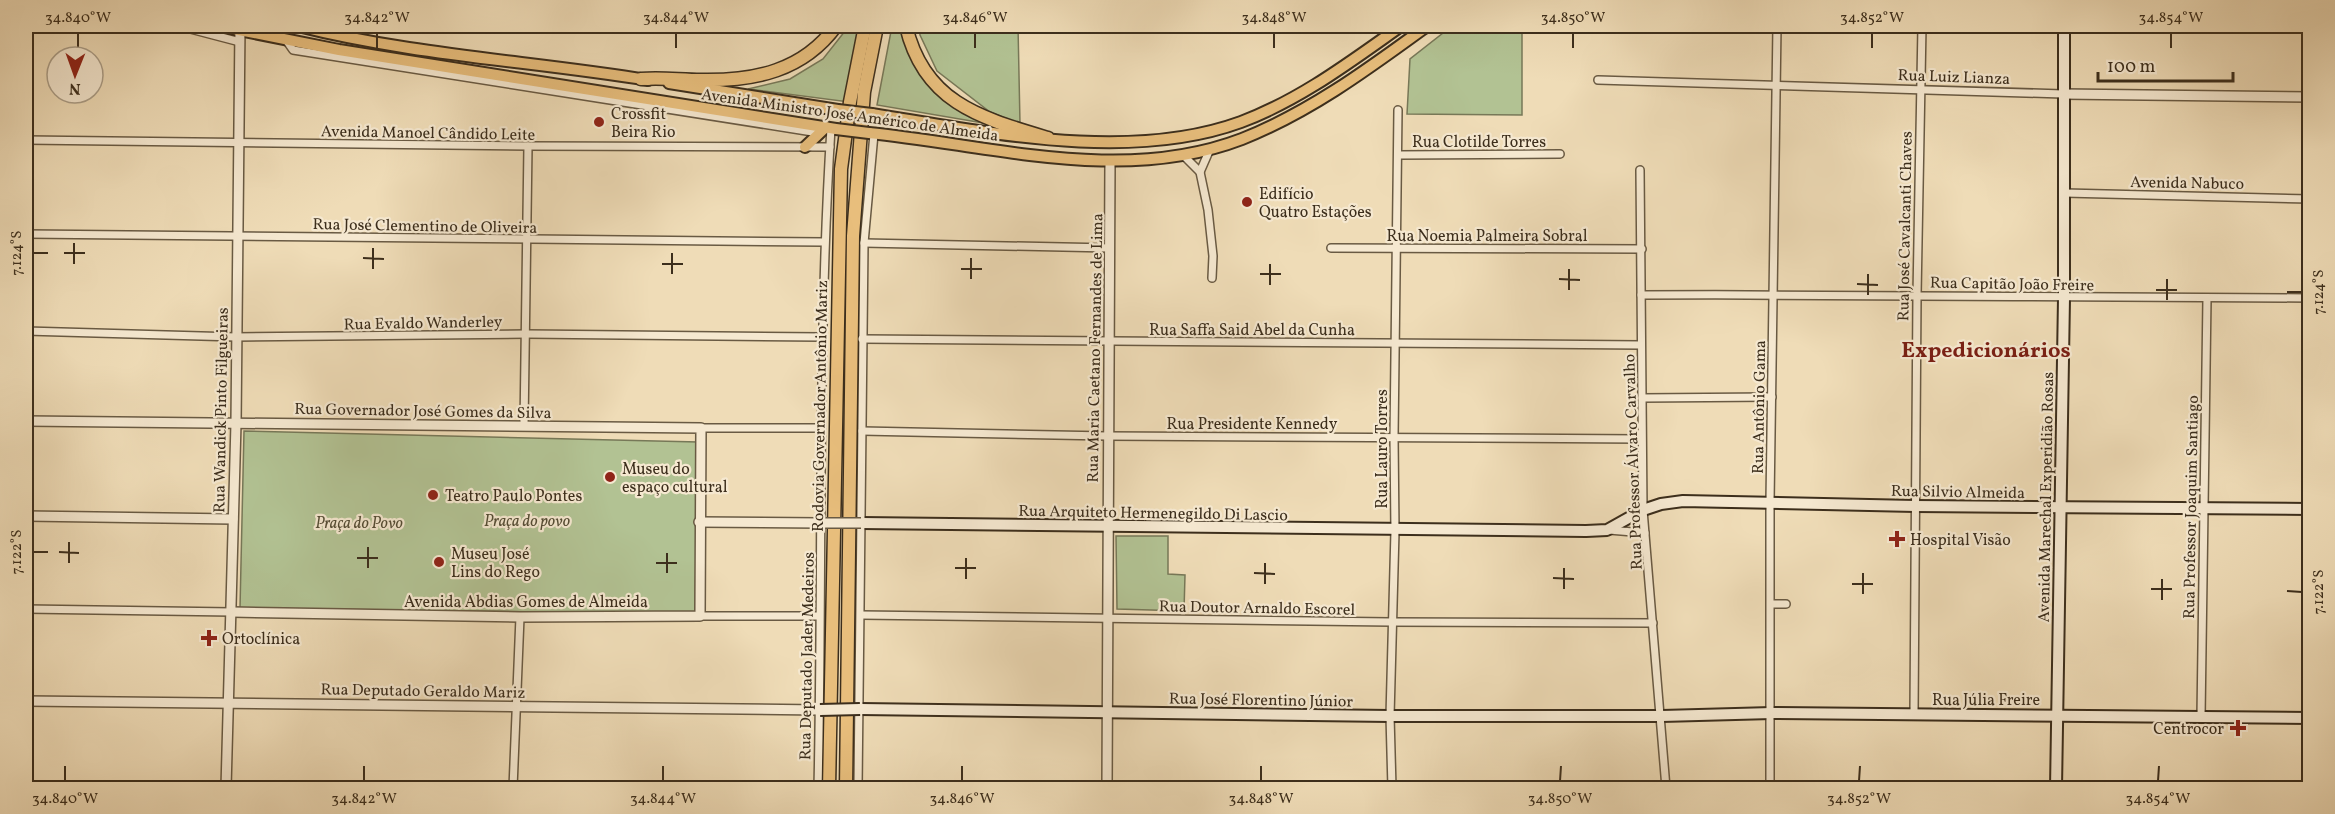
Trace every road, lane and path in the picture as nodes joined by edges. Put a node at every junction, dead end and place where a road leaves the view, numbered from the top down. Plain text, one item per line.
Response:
1 (179, 26) edge
2 (219, 26) edge
3 (298, 26) edge
4 (836, 26) edge
5 (865, 26) edge
6 (877, 26) edge
7 (906, 26) edge
8 (1401, 26) edge
9 (1427, 26) edge
10 (1777, 26) edge
11 (1922, 26) edge
12 (2064, 26) edge
13 (240, 33) edge
14 (286, 40) junction
15 (484, 58) junction
16 (481, 73) junction
17 (641, 79) junction
18 (1598, 80) dead end
19 (1776, 86) junction
20 (1920, 90) junction
21 (2063, 94) junction
22 (2310, 97) edge
23 (1398, 110) dead end
24 (828, 129) junction
25 (871, 134) junction
26 (1048, 138) junction
27 (26, 140) edge
28 (238, 143) junction
29 (528, 146) junction
30 (805, 147) junction
31 (830, 147) junction
32 (1210, 149) junction
33 (1399, 154) junction
34 (1560, 154) dead end
35 (1183, 155) junction
36 (1110, 160) junction
37 (1640, 170) dead end
38 (1200, 172) junction
39 (2065, 193) junction
40 (2310, 199) edge
41 (26, 234) edge
42 (238, 236) junction
43 (528, 240) junction
44 (824, 242) junction
45 (864, 243) junction
46 (1110, 248) junction
47 (1331, 248) dead end
48 (1396, 249) junction
49 (1642, 249) junction
50 (1212, 278) dead end
51 (1774, 294) junction
52 (1641, 295) junction
53 (1917, 295) junction
54 (2064, 298) junction
55 (2207, 298) junction
56 (2310, 298) edge
57 (26, 331) edge
58 (527, 334) junction
59 (236, 337) junction
60 (821, 337) junction
61 (862, 339) junction
62 (1109, 342) junction
63 (1396, 343) junction
64 (1641, 345) junction
65 (1772, 397) junction
66 (1642, 398) junction
67 (26, 421) edge
68 (236, 423) junction
69 (524, 426) junction
70 (700, 428) junction
71 (821, 428) junction
72 (862, 431) junction
73 (1107, 435) junction
74 (1394, 437) junction
75 (1641, 439) junction
76 (1770, 502) junction
77 (1915, 506) junction
78 (2060, 507) junction
79 (2204, 507) junction
80 (2310, 509) edge
81 (1644, 510) junction
82 (26, 516) edge
83 (233, 519) junction
84 (699, 522) junction
85 (821, 523) junction
86 (861, 523) junction
87 (1107, 527) junction
88 (1607, 530) junction
89 (1395, 531) junction
90 (1646, 533) junction
91 (1771, 604) junction
92 (1786, 604) dead end
93 (26, 609) edge
94 (232, 612) junction
95 (861, 615) junction
96 (700, 616) junction
97 (819, 616) junction
98 (520, 617) junction
99 (1106, 619) junction
100 (1391, 622) junction
101 (1653, 623) junction
102 (26, 701) edge
103 (229, 703) junction
104 (517, 707) junction
105 (860, 709) junction
106 (820, 710) junction
107 (1107, 712) junction
108 (1772, 713) junction
109 (1914, 714) junction
110 (2056, 714) junction
111 (1390, 716) junction
112 (1662, 716) junction
113 (2201, 717) junction
114 (2310, 718) edge
115 (226, 789) edge
116 (513, 789) edge
117 (818, 789) edge
118 (829, 789) edge
119 (846, 789) edge
120 (858, 789) edge
121 (1107, 789) edge
122 (1392, 789) edge
123 (1666, 789) edge
124 (1770, 789) edge
125 (2056, 789) edge

1 - 13 street
2 - 13 main road, Avenida Ministro José Américo de Almeida
3 - 15 main road, Avenida Ministro José Américo de Almeida
4 - 17 highway
5 - 118 highway, Rodovia Governador Antônio Mariz
6 - 119 highway, Rodovia Governador Antônio Mariz
7 - 26 highway
8 - 26 main road, Avenida Ministro José Américo de Almeida
9 - 32 main road, Avenida Ministro José Américo de Almeida
10 - 19 street, Rua Antônio Gama
11 - 20 street, Rua José Cavalcanti Chaves
12 - 21 main road, Avenida Marechal Experidião Rosas
13 - 14 main road, Avenida Ministro José Américo de Almeida
13 - 28 street, Rua Wandick Pinto Filgueiras
14 - 16 main road, Avenida Ministro José Américo de Almeida
14 - 24 street
15 - 16 main road
15 - 17 main road, Avenida Ministro José Américo de Almeida
16 - 24 main road, Avenida Ministro José Américo de Almeida
17 - 26 main road, Avenida Ministro José Américo de Almeida, bridge
18 - 19 street, Rua Luiz Lianza
19 - 20 street, Rua Luiz Lianza
19 - 51 street, Rua Antônio Gama
20 - 21 street, Rua Luiz Lianza
20 - 53 street, Rua José Cavalcanti Chaves
21 - 22 street, Rua Luiz Lianza
21 - 39 main road, Avenida Marechal Experidião Rosas
23 - 33 street, Rua Lauro Torres
24 - 25 main road, Avenida Ministro José Américo de Almeida, bridge
24 - 30 main road
24 - 31 street, Rua Deputado Jader Medeiros
25 - 36 main road, Avenida Ministro José Américo de Almeida
25 - 45 street
27 - 28 street, Avenida Manoel Cândido Leite
28 - 29 street, Avenida Manoel Cândido Leite
28 - 42 street, Rua Wandick Pinto Filgueiras
29 - 30 street, Avenida Manoel Cândido Leite
29 - 43 street
30 - 31 street, Avenida Manoel Cândido Leite
31 - 44 street, Rua Deputado Jader Medeiros
32 - 35 main road, Avenida Ministro José Américo de Almeida
32 - 38 street
33 - 34 street, Rua Clotilde Torres
33 - 48 street, Rua Lauro Torres
35 - 36 main road, Avenida Ministro José Américo de Almeida
35 - 38 street
36 - 46 street, Rua Maria Caetano Fernandes de Lima
37 - 49 street, Rua Professor Álvaro Carvalho
38 - 50 street
39 - 40 street, Avenida Nabuco
39 - 54 main road, Avenida Marechal Experidião Rosas
41 - 42 street, Rua José Clementino de Oliveira
42 - 43 street, Rua José Clementino de Oliveira
42 - 59 street, Rua Wandick Pinto Filgueiras
43 - 44 street, Rua José Clementino de Oliveira
43 - 58 street
44 - 60 street, Rua Deputado Jader Medeiros
45 - 46 street
45 - 61 street
46 - 62 street, Rua Maria Caetano Fernandes de Lima
47 - 48 street, Rua Noemia Palmeira Sobral
48 - 49 street, Rua Noemia Palmeira Sobral
48 - 63 street, Rua Lauro Torres
49 - 52 street, Rua Professor Álvaro Carvalho
51 - 52 street, Rua Capitão João Freire
51 - 53 street, Rua Capitão João Freire
51 - 65 street, Rua Antônio Gama
52 - 64 street, Rua Professor Álvaro Carvalho
53 - 54 street, Rua Capitão João Freire
53 - 77 street, Rua José Cavalcanti Chaves
54 - 55 street, Rua Capitão João Freire
54 - 78 main road, Avenida Marechal Experidião Rosas
55 - 56 street, Rua Capitão João Freire
55 - 79 street, Rua Professor Joaquim Santiago
57 - 59 street, Rua Evaldo Wanderley
58 - 59 street, Rua Evaldo Wanderley
58 - 60 street, Rua Evaldo Wanderley
58 - 69 street
59 - 68 street, Rua Wandick Pinto Filgueiras
60 - 71 street, Rua Deputado Jader Medeiros
61 - 62 street, Rua Saffa Said Abel da Cunha
61 - 72 street
62 - 63 street, Rua Saffa Said Abel da Cunha
62 - 73 street, Rua Maria Caetano Fernandes de Lima
63 - 64 street, Rua Saffa Said Abel da Cunha
63 - 74 street, Rua Lauro Torres
64 - 66 street, Rua Professor Álvaro Carvalho
65 - 66 street
65 - 76 street, Rua Antônio Gama
66 - 75 street, Rua Professor Álvaro Carvalho
67 - 68 street, Rua Governador José Gomes da Silva
68 - 69 street, Rua Governador José Gomes da Silva
68 - 83 street, Rua Wandick Pinto Filgueiras
69 - 70 street, Rua Governador José Gomes da Silva
70 - 71 street, Rua Governador José Gomes da Silva
70 - 84 street
71 - 85 street, Rua Deputado Jader Medeiros
72 - 73 street, Rua Presidente Kennedy
72 - 86 street
73 - 74 street, Rua Presidente Kennedy
73 - 87 street, Rua Maria Caetano Fernandes de Lima
74 - 75 street, Rua Presidente Kennedy
74 - 89 street, Rua Lauro Torres
75 - 81 street, Rua Professor Álvaro Carvalho
76 - 77 main road, Rua Silvio Almeida
76 - 81 main road, Rua Silvio Almeida
76 - 91 street, Rua Antônio Gama
77 - 78 main road, Rua Silvio Almeida
77 - 109 street, Rua José Cavalcanti Chaves
78 - 79 main road, Rua Silvio Almeida
78 - 110 main road, Avenida Marechal Experidião Rosas
79 - 80 main road, Rua Silvio Almeida
79 - 113 street, Rua Professor Joaquim Santiago
81 - 88 main road, Rua Arquiteto Hermenegildo Di Lascio
81 - 90 street, Rua Professor Álvaro Carvalho
82 - 83 street
83 - 94 street, Rua Wandick Pinto Filgueiras
84 - 85 street, Rua Arquiteto Hermenegildo Di Lascio
84 - 96 street
85 - 86 street, Rua Arquiteto Hermenegildo Di Lascio, bridge
85 - 97 street, Rua Deputado Jader Medeiros
86 - 87 main road, Rua Arquiteto Hermenegildo Di Lascio
86 - 95 street
87 - 89 main road, Rua Arquiteto Hermenegildo Di Lascio
87 - 99 street, Rua Maria Caetano Fernandes de Lima
88 - 89 main road, Rua Arquiteto Hermenegildo Di Lascio
88 - 90 street, Rua Arquiteto Hermenegildo Di Lascio
89 - 100 street, Rua Lauro Torres
90 - 101 street, Rua Professor Álvaro Carvalho
91 - 92 street
91 - 108 street, Rua Antônio Gama
93 - 94 street
94 - 98 street, Avenida Abdias Gomes de Almeida
94 - 103 street, Rua Wandick Pinto Filgueiras
95 - 99 street, Rua Doutor Arnaldo Escorel
95 - 105 street
96 - 97 street, Avenida Abdias Gomes de Almeida
96 - 98 street, Avenida Abdias Gomes de Almeida
97 - 106 street, Rua Deputado Jader Medeiros
98 - 104 street
99 - 100 street, Rua Doutor Arnaldo Escorel
99 - 107 street, Rua Maria Caetano Fernandes de Lima
100 - 101 street, Rua Doutor Arnaldo Escorel
100 - 111 street, Rua Lauro Torres
101 - 112 street, Rua Professor Álvaro Carvalho
102 - 103 street, Rua Deputado Geraldo Mariz
103 - 104 street, Rua Deputado Geraldo Mariz
103 - 115 street, Rua Wandick Pinto Filgueiras
104 - 106 street, Rua Deputado Geraldo Mariz
104 - 116 street
105 - 106 main road, Rua José Florentino Júnior, bridge
105 - 107 main road, Rua José Florentino Júnior
105 - 120 street
106 - 117 street, Rua Deputado Jader Medeiros
107 - 111 main road, Rua José Florentino Júnior
107 - 121 street, Rua Maria Caetano Fernandes de Lima
108 - 109 main road, Rua Júlia Freire
108 - 112 main road, Rua Júlia Freire
108 - 124 street, Rua Antônio Gama
109 - 110 main road, Rua Júlia Freire
110 - 113 main road, Rua Júlia Freire
110 - 125 main road, Avenida Marechal Experidião Rosas
111 - 112 main road, Rua José Florentino Júnior
111 - 122 street, Rua Lauro Torres
112 - 123 street, Rua Professor Álvaro Carvalho
113 - 114 main road, Rua Júlia Freire

